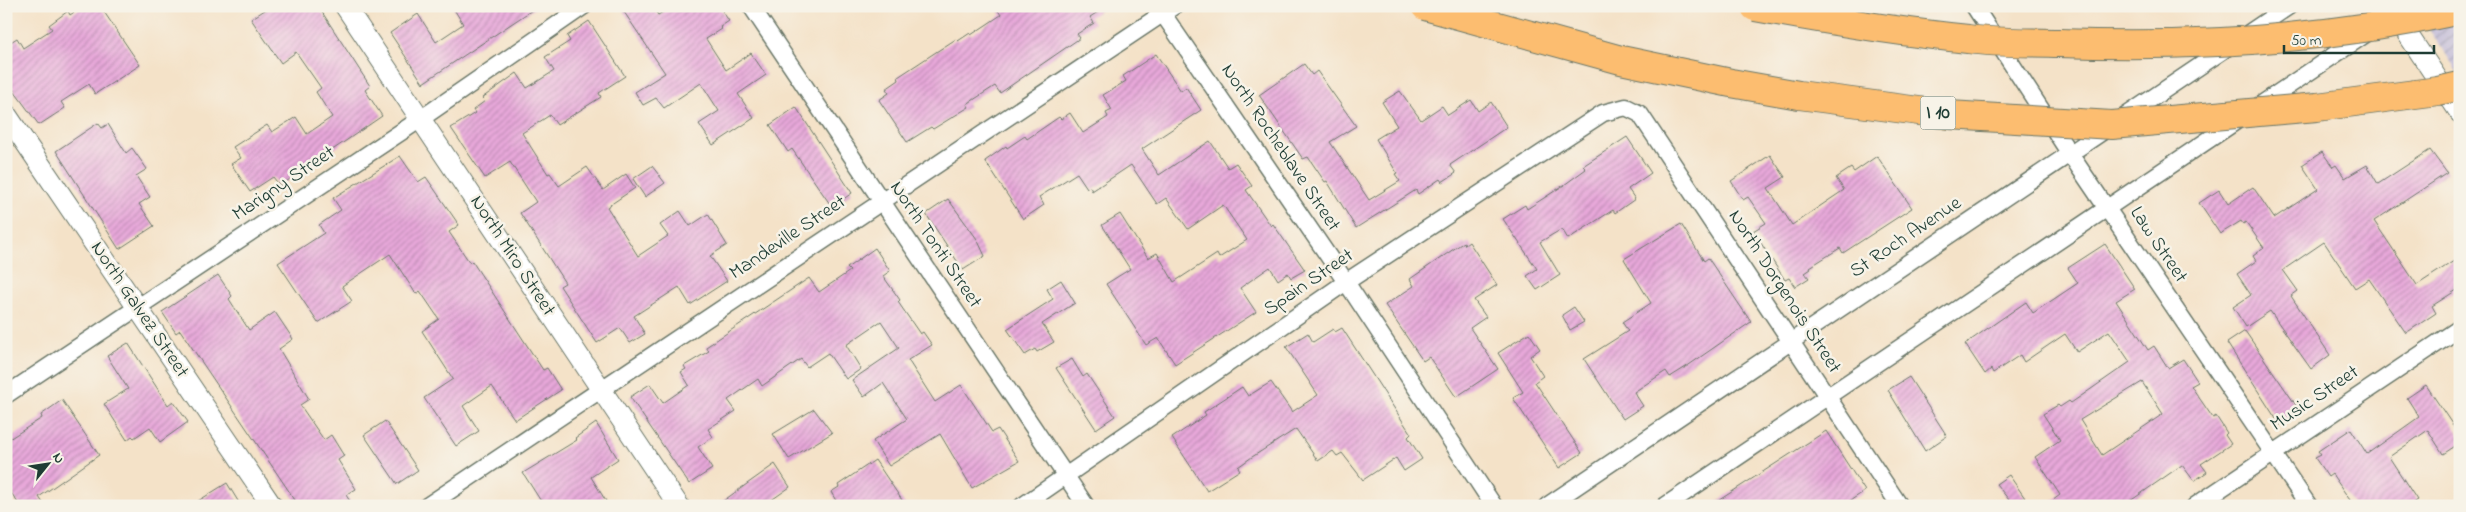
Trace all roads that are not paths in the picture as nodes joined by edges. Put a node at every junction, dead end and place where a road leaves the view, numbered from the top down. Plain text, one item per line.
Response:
1 (345, 6) edge
2 (584, 6) edge
3 (751, 6) edge
4 (1424, 6) edge
5 (1974, 6) edge
6 (2290, 6) edge
7 (1756, 7) edge
8 (1168, 10) edge
9 (2391, 10) edge
10 (2460, 10) edge
11 (2460, 86) edge
12 (1626, 107) joint
13 (2460, 113) edge
14 (6, 114) edge
15 (422, 118) junction
16 (2070, 154) junction
17 (880, 202) junction
18 (2107, 208) junction
19 (1346, 282) junction
20 (137, 307) junction
21 (2460, 328) edge
22 (1790, 342) junction
23 (600, 389) junction
24 (6, 395) edge
25 (1826, 397) junction
26 (2273, 453) junction
27 (1066, 476) junction
28 (272, 506) edge
29 (427, 506) edge
30 (679, 506) edge
31 (1022, 506) edge
32 (1086, 506) edge
33 (1494, 506) edge
34 (1546, 506) edge
35 (1665, 506) edge
36 (1900, 506) edge
37 (2195, 506) edge
38 (2309, 506) edge

1 - 15 street, North Miro Street
2 - 15 street, Marigny Street
3 - 17 street, North Tonti Street
4 - 11 highway, I 10, bridge
5 - 16 street, Law Street
6 - 16 street, St Roch Avenue
7 - 10 highway, bridge
8 - 17 street, Mandeville Street
8 - 19 street, North Rocheblave Street
9 - 13 street
9 - 18 street
12 - 19 street, Spain Street
12 - 22 street, North Dorgenois Street
14 - 20 street, North Galvez Street
15 - 20 street, Marigny Street
15 - 23 street, North Miro Street
16 - 18 street, Law Street
16 - 22 street, St Roch Avenue
17 - 23 street, Mandeville Street
17 - 27 street, North Tonti Street
18 - 25 street
18 - 26 street, Law Street
19 - 27 street, Spain Street
19 - 33 street, North Rocheblave Street
20 - 24 street, Marigny Street
20 - 28 street, North Galvez Street
21 - 26 street, Music Street
22 - 25 street, North Dorgenois Street
22 - 34 street, St Roch Avenue
23 - 29 street, Mandeville Street
23 - 30 street, North Miro Street
25 - 35 street
25 - 36 street, North Dorgenois Street
26 - 37 street, Music Street
26 - 38 street, Law Street
27 - 31 street, Spain Street
27 - 32 street, North Tonti Street

